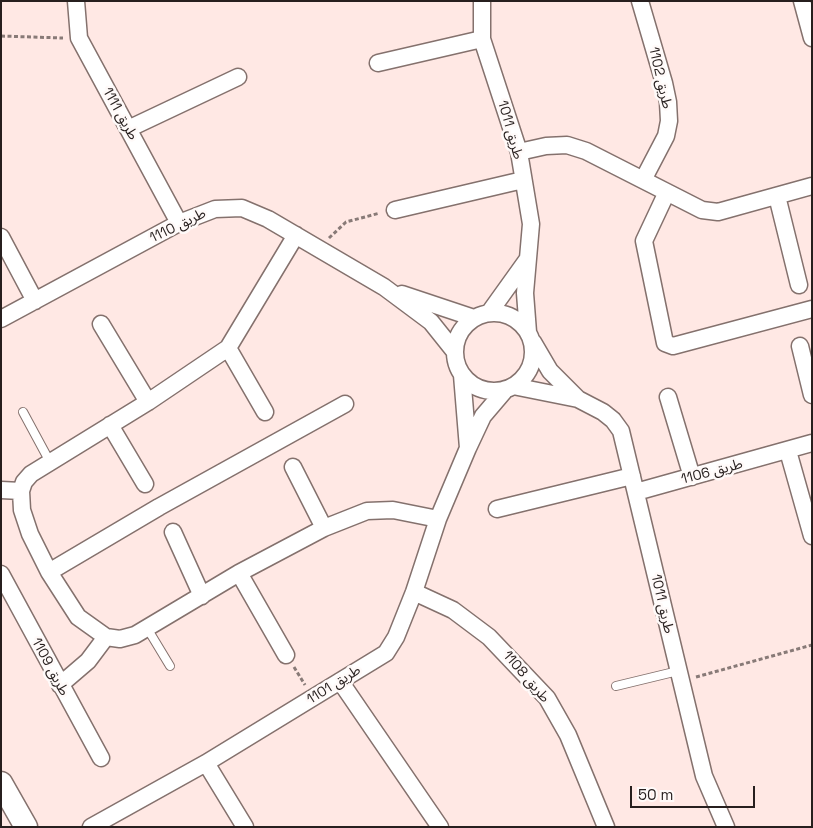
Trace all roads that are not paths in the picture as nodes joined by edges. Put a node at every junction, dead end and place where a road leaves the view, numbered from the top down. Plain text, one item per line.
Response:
1 (76, 1) edge
2 (482, 1) edge
3 (640, 1) edge
4 (802, 1) edge
5 (811, 36) edge
6 (482, 39) junction
7 (378, 63) dead end
8 (238, 77) dead end
9 (128, 129) junction
10 (519, 152) junction
11 (522, 180) junction
12 (643, 180) junction
13 (812, 186) edge
14 (667, 192) junction
15 (777, 196) junction
16 (395, 210) road end
17 (179, 223) junction
18 (296, 236) junction
19 (1, 237) edge
20 (527, 260) junction
21 (799, 285) dead end
22 (384, 288) junction
23 (35, 301) junction
24 (812, 309) edge
25 (482, 315) junction
26 (1, 319) edge
27 (101, 324) dead end
28 (530, 336) junction
29 (800, 346) dead end
30 (228, 348) junction
31 (455, 352) junction
32 (462, 375) junction
33 (510, 388) junction
34 (812, 395) edge
35 (668, 397) dead end
36 (578, 398) junction
37 (148, 402) junction
38 (345, 404) dead end
39 (22, 412) dead end
40 (265, 412) dead end
41 (110, 425) junction
42 (812, 443) edge
43 (468, 448) junction
44 (788, 451) junction
45 (50, 462) junction
46 (293, 467) dead end
47 (632, 476) junction
48 (692, 477) junction
49 (146, 484) dead end
50 (1, 490) edge
51 (21, 491) junction
52 (636, 492) junction
53 (497, 509) dead end
54 (438, 520) junction
55 (324, 528) junction
56 (173, 532) dead end
57 (812, 536) edge
58 (49, 572) junction
59 (239, 573) junction
60 (1, 574) edge
61 (414, 592) junction
62 (202, 596) junction
63 (147, 628) junction
64 (106, 637) junction
65 (286, 655) road end
66 (170, 666) dead end
67 (679, 676) junction
68 (340, 681) junction
69 (60, 686) junction
70 (616, 686) dead end
71 (101, 758) dead end
72 (206, 763) junction
73 (1, 783) edge
74 (26, 827) edge
75 (91, 827) edge
76 (245, 827) edge
77 (440, 827) edge
78 (606, 827) edge
79 (726, 827) edge

1 - 9 street, طريق 1111
2 - 6 street, طريق 1011
3 - 12 street, طريق 1102
4 - 5 street
6 - 7 street
6 - 10 street, طريق 1011
8 - 9 street
9 - 17 street, طريق 1111
10 - 11 street, طريق 1011
10 - 12 street
11 - 16 street
11 - 20 street, طريق 1011
12 - 14 street
13 - 15 street
14 - 15 street
14 - 24 street
15 - 21 street
17 - 18 street, طريق 1110
17 - 23 street, طريق 1110
18 - 22 street, طريق 1110
18 - 30 street
19 - 23 street
20 - 25 street, طريق 1011
20 - 28 street, طريق 1011
22 - 25 street, طريق 1110
22 - 31 street, طريق 1110
23 - 26 street, طريق 1110
25 - 28 street
25 - 31 street
27 - 37 street
28 - 33 street
28 - 36 street, طريق 1011
29 - 34 street
30 - 37 street
30 - 40 street
31 - 32 street
32 - 33 street
32 - 43 street, طريق 1101
33 - 36 street, طريق 1011
33 - 43 street, طريق 1101
35 - 48 street
36 - 47 street, طريق 1011
37 - 41 street
38 - 58 street
39 - 45 lane
41 - 45 street
41 - 49 street
42 - 44 street, طريق 1106
43 - 54 street, طريق 1101
44 - 48 street, طريق 1106
44 - 57 street
45 - 51 street
46 - 55 street
47 - 52 street, طريق 1011
47 - 53 street
48 - 52 street, طريق 1106
50 - 51 street
51 - 58 street
52 - 67 street, طريق 1011
54 - 55 street
54 - 61 street, طريق 1101
55 - 59 street
56 - 62 street
58 - 64 street
59 - 62 street
59 - 65 street
60 - 69 street, طريق 1109
61 - 68 street, طريق 1101
61 - 78 street, طريق 1108
62 - 63 street
63 - 64 street
63 - 66 lane
64 - 69 street
67 - 70 lane
67 - 79 street, طريق 1011
68 - 72 street, طريق 1101
68 - 77 street
69 - 71 street, طريق 1109
72 - 75 street, طريق 1101
72 - 76 street
73 - 74 street

